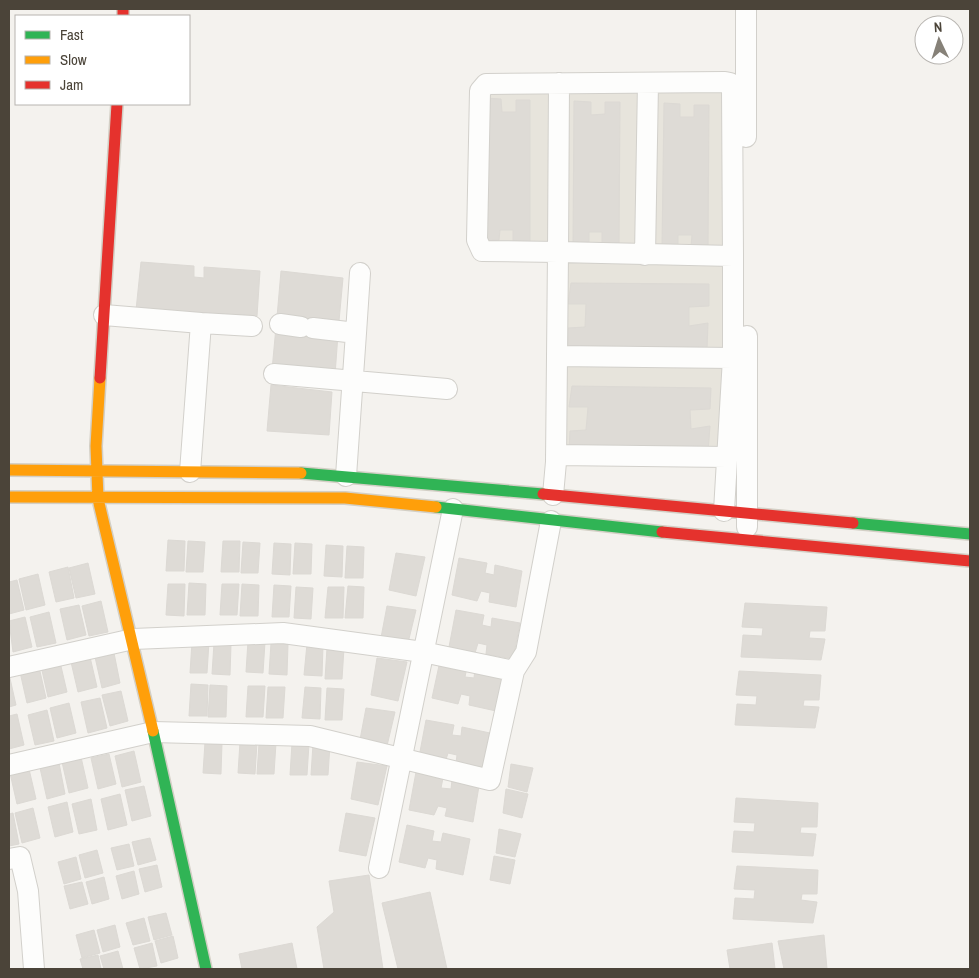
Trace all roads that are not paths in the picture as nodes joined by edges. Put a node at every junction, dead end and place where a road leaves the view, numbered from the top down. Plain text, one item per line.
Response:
1 (746, 9) edge
2 (559, 83) junction
3 (648, 83) junction
4 (117, 105) edge
5 (558, 252) junction
6 (645, 255) junction
7 (733, 256) junction
8 (360, 272) dead end
9 (104, 315) junction
10 (201, 323) junction
11 (280, 324) dead end
12 (252, 326) dead end
13 (356, 333) junction
14 (557, 356) junction
15 (733, 358) junction
16 (274, 374) dead end
17 (353, 380) junction
18 (447, 388) dead end
19 (556, 455) junction
20 (726, 457) junction
21 (9, 470) edge
22 (97, 470) junction
23 (190, 472) junction
24 (346, 476) junction
25 (554, 495) junction
26 (9, 497) edge
27 (98, 499) junction
28 (454, 509) junction
29 (724, 511) junction
30 (747, 514) junction
31 (551, 521) junction
32 (970, 534) edge
33 (748, 542) junction
34 (970, 561) edge
35 (133, 639) junction
36 (423, 652) junction
37 (9, 668) edge
38 (514, 671) junction
39 (153, 732) junction
40 (401, 758) junction
41 (9, 765) edge
42 (9, 859) edge
43 (379, 868) dead end
44 (34, 969) edge
45 (206, 969) edge

1 - 30 street
2 - 3 street
2 - 5 street
2 - 5 street
3 - 6 street
3 - 7 street
4 - 9 street
5 - 6 street
5 - 14 street
6 - 7 street
7 - 15 street
8 - 13 street
9 - 10 street
9 - 22 street
10 - 12 street
10 - 23 street
11 - 13 street
13 - 17 street
14 - 15 street
14 - 19 street
15 - 20 street
16 - 17 street
17 - 18 street
17 - 24 street
19 - 20 street
19 - 25 street
20 - 29 street
21 - 22 street
22 - 23 street
22 - 27 street
23 - 24 street
24 - 25 street
25 - 29 street
26 - 27 street
27 - 28 street
27 - 35 street
28 - 31 street
28 - 36 street
29 - 30 street
30 - 32 street
30 - 33 street
31 - 33 street
31 - 38 street
33 - 34 street
35 - 36 street
35 - 37 street
35 - 39 street
36 - 38 street
36 - 40 street
38 - 40 street
39 - 40 street
39 - 41 street
39 - 45 street
40 - 43 street
42 - 44 street

